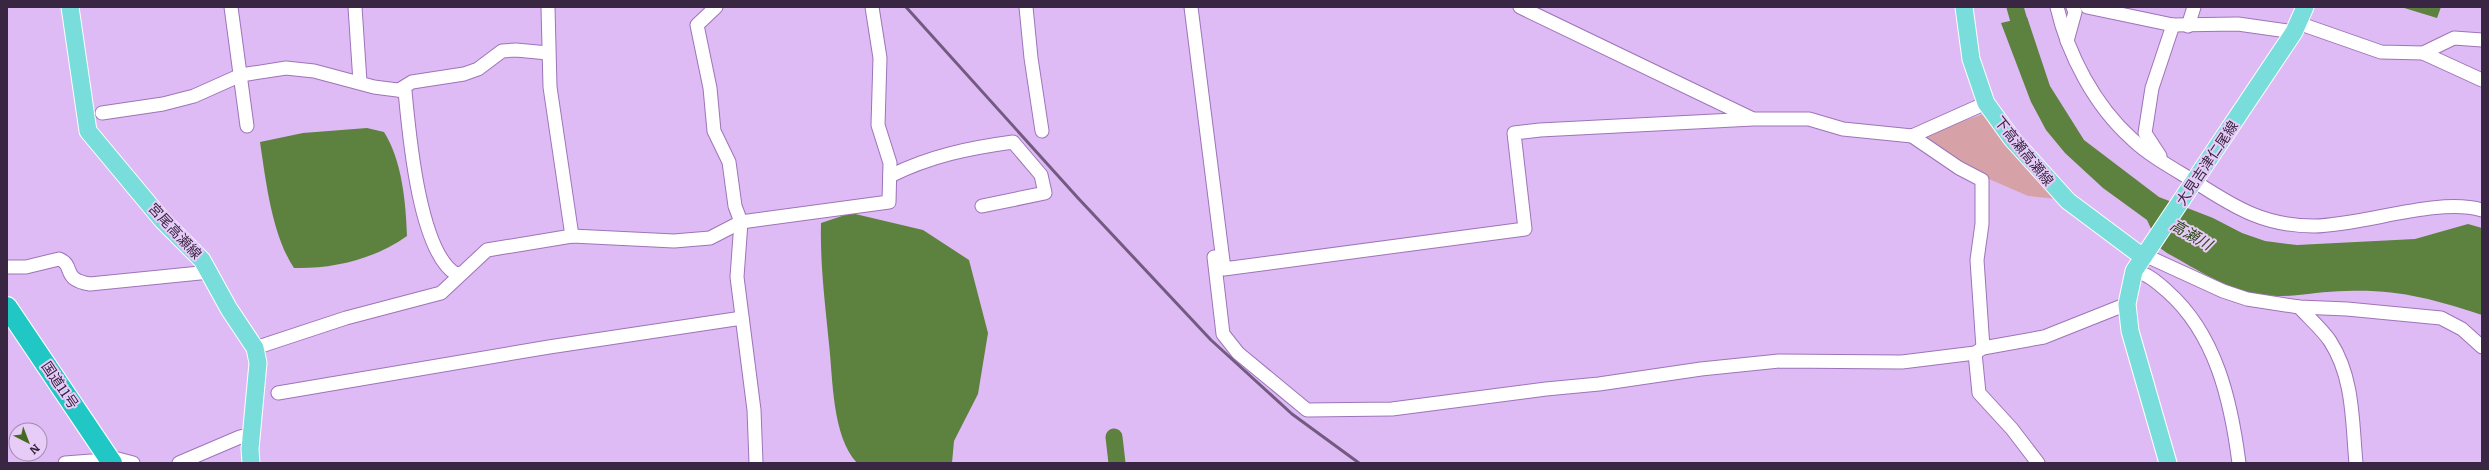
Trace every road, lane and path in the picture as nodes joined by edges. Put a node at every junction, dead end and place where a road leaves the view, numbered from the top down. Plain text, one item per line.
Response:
1 (70, 7) edge
2 (230, 7) edge
3 (355, 7) edge
4 (548, 7) edge
5 (716, 7) edge
6 (872, 7) edge
7 (1026, 7) edge
8 (1191, 7) edge
9 (1520, 7) edge
10 (1964, 7) edge
11 (2057, 7) edge
12 (2073, 7) edge
13 (2087, 7) edge
14 (2194, 7) edge
15 (2305, 7) edge
16 (2173, 25) junction
17 (2188, 26) junction
18 (2296, 28) junction
19 (2482, 40) edge
20 (2067, 41) junction
21 (548, 53) junction
22 (2423, 53) junction
23 (241, 75) junction
24 (2482, 80) edge
25 (360, 82) junction
26 (399, 90) junction
27 (1986, 103) junction
28 (102, 113) dead end
29 (1753, 119) junction
30 (247, 126) dead end
31 (1042, 131) dead end
32 (1912, 136) junction
33 (2164, 162) junction
34 (890, 176) junction
35 (2195, 182) junction
36 (982, 206) dead end
37 (2482, 210) edge
38 (741, 222) junction
39 (572, 236) junction
40 (1214, 257) dead end
41 (2143, 257) junction
42 (7, 267) edge
43 (2134, 271) junction
44 (210, 272) junction
45 (461, 273) junction
46 (2127, 304) junction
47 (7, 307) edge
48 (2299, 307) junction
49 (742, 318) junction
50 (2482, 347) edge
51 (255, 348) junction
52 (1979, 351) junction
53 (278, 393) dead end
54 (252, 434) junction
55 (111, 461) edge
56 (64, 463) edge
57 (133, 463) edge
58 (179, 463) edge
59 (251, 463) edge
60 (756, 463) edge
61 (2038, 463) edge
62 (2168, 463) edge
63 (2239, 463) edge
64 (2356, 463) edge

1 - 44 main road, 宮尾高瀬線
2 - 23 street
3 - 25 street
4 - 21 street
5 - 38 street
6 - 34 street
7 - 31 street
8 - 29 street
9 - 29 street
10 - 27 main road, 下高瀬高瀬線
11 - 20 street
12 - 20 street
13 - 16 street
14 - 17 street
15 - 18 main road, 大見吉津仁尾線
16 - 17 street
16 - 33 street
17 - 18 street
18 - 22 street
18 - 35 main road, 大見吉津仁尾線
19 - 22 street
20 - 33 street
21 - 26 street
21 - 39 street
22 - 24 street
23 - 25 street
23 - 28 street
23 - 30 street
25 - 26 street
26 - 45 street
27 - 32 street
27 - 41 main road, 下高瀬高瀬線
29 - 32 street
32 - 52 street
33 - 35 street
34 - 36 street
34 - 38 street
35 - 37 street
35 - 41 main road, 大見吉津仁尾線
38 - 39 street
38 - 49 street
39 - 45 street
40 - 52 street
41 - 43 main road, 大見吉津仁尾線
41 - 48 street
42 - 44 street
43 - 46 main road, 大見吉津仁尾線
43 - 63 street
44 - 51 main road, 宮尾高瀬線
45 - 51 street
46 - 52 street
46 - 62 main road, 大見吉津仁尾線
47 - 55 highway, 国道11号
48 - 50 street
48 - 64 street
49 - 53 street
49 - 60 street
51 - 54 main road, 宮尾高瀬線
52 - 61 street
54 - 58 street
54 - 59 main road, 宮尾高瀬線
55 - 56 street
55 - 57 street

